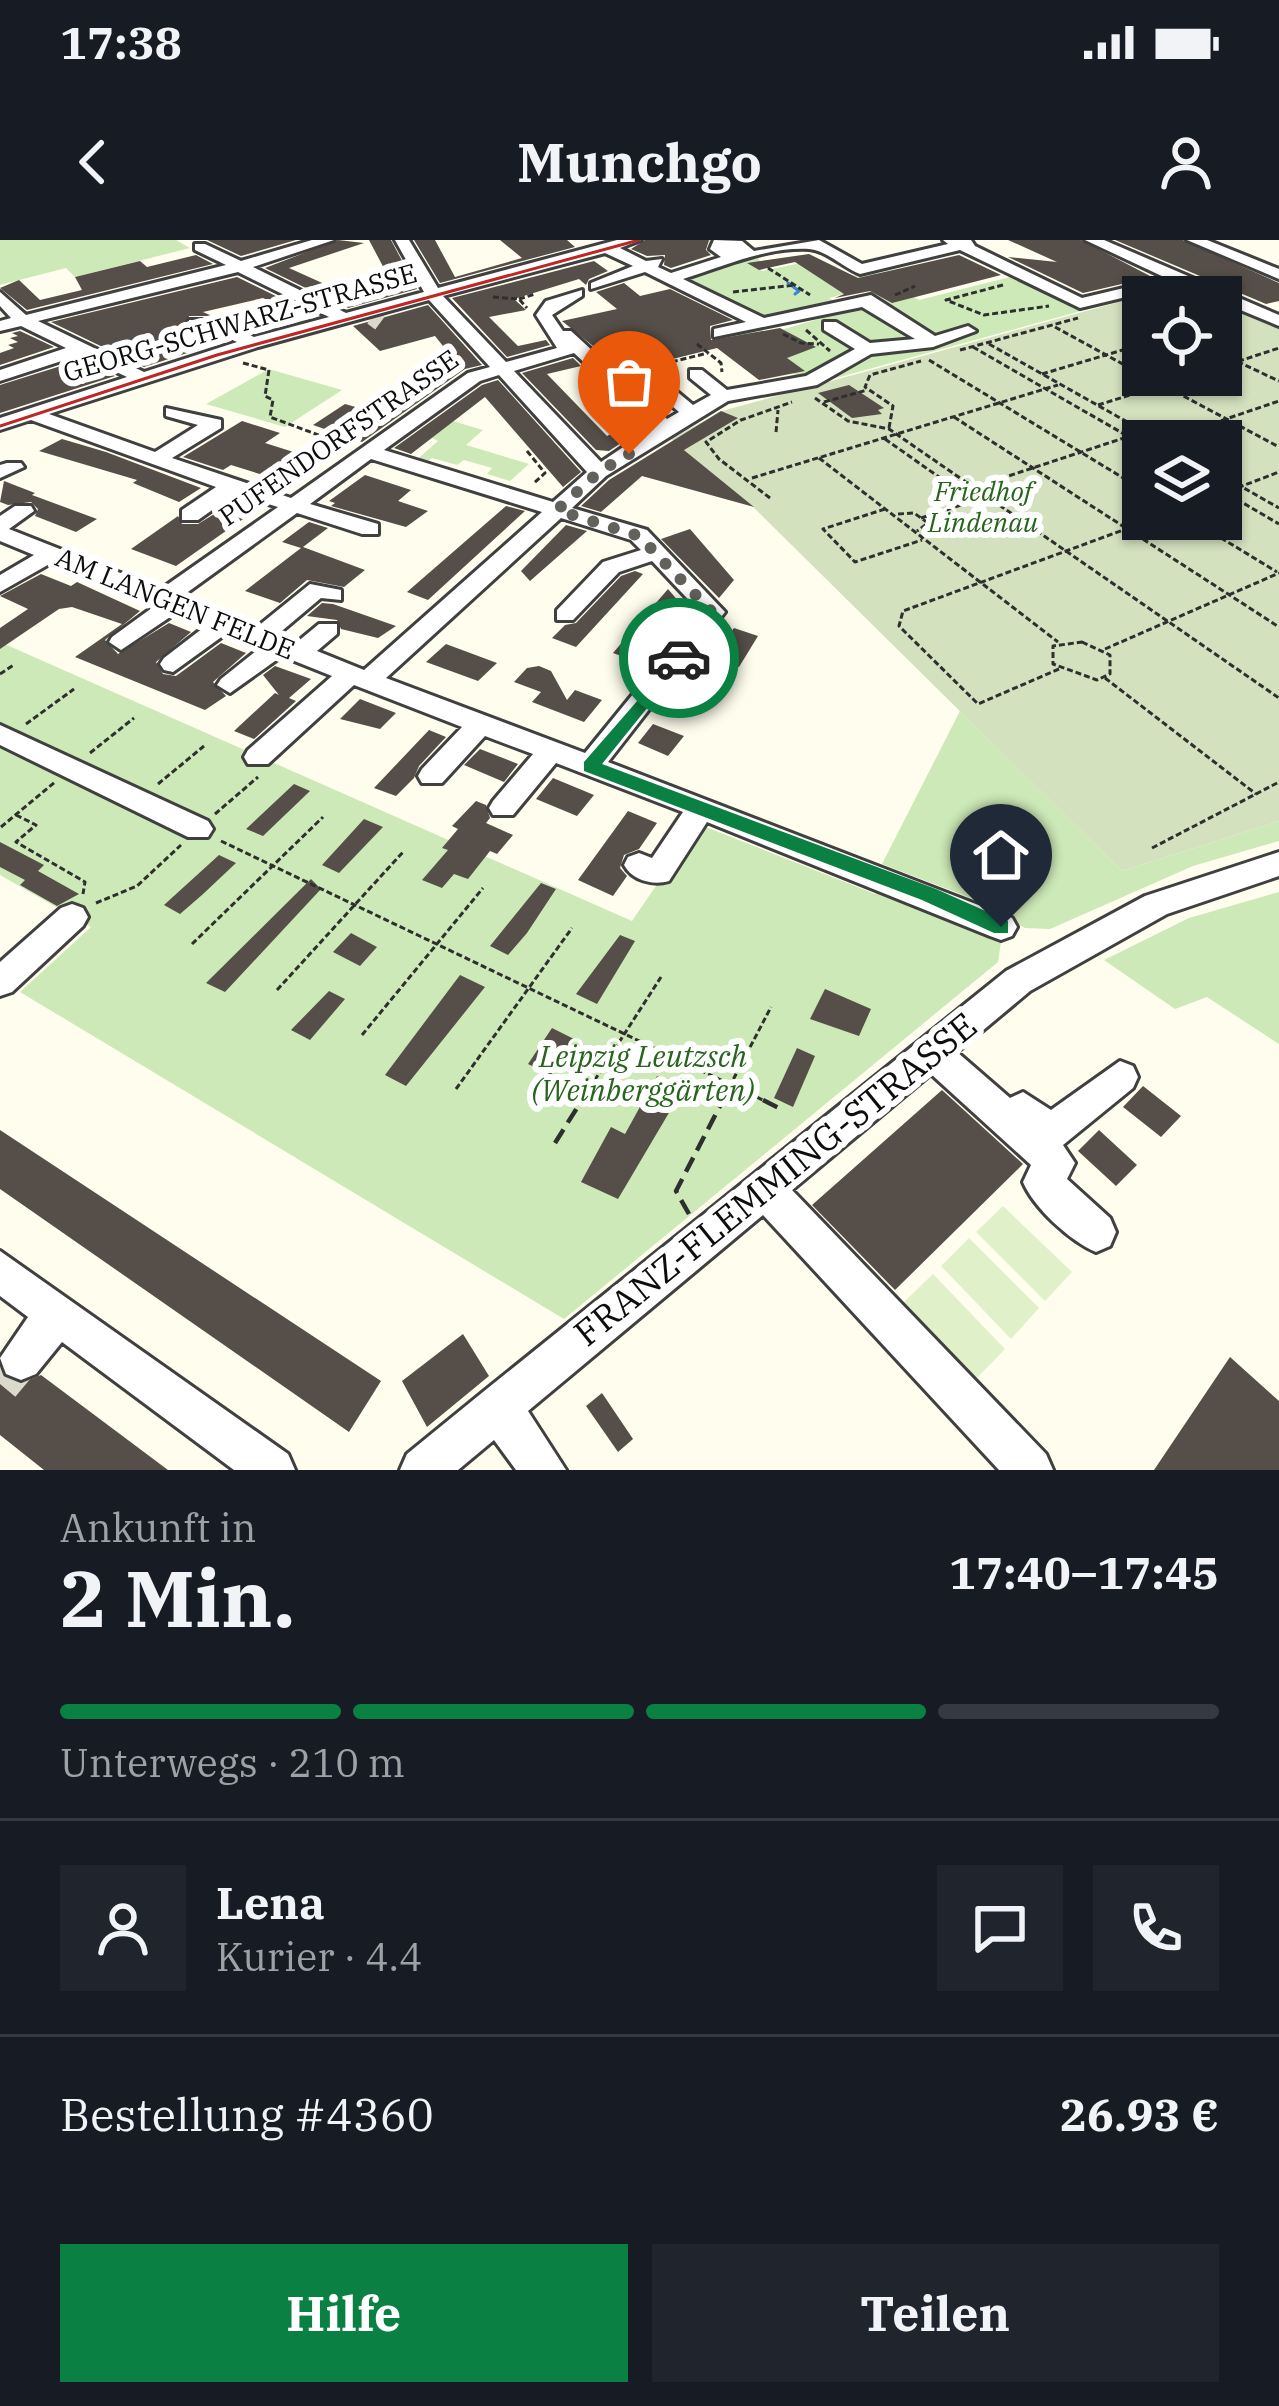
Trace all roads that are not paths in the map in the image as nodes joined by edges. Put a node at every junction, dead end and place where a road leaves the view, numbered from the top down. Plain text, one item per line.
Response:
1 (327, 240) edge
2 (402, 240) edge
3 (584, 240) edge
4 (634, 240) edge
5 (987, 240) edge
6 (1092, 240) edge
7 (1194, 240) edge
8 (812, 242) edge
9 (956, 243) edge
10 (200, 247) dead end
11 (607, 250) junction
12 (761, 251) dead end
13 (737, 259) dead end
14 (881, 264) junction
15 (645, 265) junction
16 (238, 267) junction
17 (860, 269) junction
18 (1279, 274) edge
19 (1176, 276) edge
20 (672, 278) junction
21 (591, 279) dead end
22 (915, 286) road end
23 (576, 292) dead end
24 (1122, 295) edge
25 (435, 296) junction
26 (872, 296) junction
27 (0, 297) edge
28 (1242, 305) edge
29 (344, 318) junction
30 (22, 320) junction
31 (1279, 321) edge
32 (195, 323) dead end
33 (764, 325) junction
34 (0, 326) edge
35 (720, 333) dead end
36 (823, 336) road end
37 (971, 339) road end
38 (932, 342) junction
39 (252, 344) junction
40 (563, 344) junction
41 (866, 349) junction
42 (83, 358) junction
43 (499, 367) junction
44 (644, 373) dead end
45 (695, 374) dead end
46 (2, 376) edge
47 (141, 377) junction
48 (723, 396) junction
49 (173, 412) dead end
50 (28, 413) junction
51 (691, 413) junction
52 (0, 424) edge
53 (662, 431) junction
54 (368, 452) junction
55 (154, 460) junction
56 (599, 472) junction
57 (232, 486) junction
58 (297, 506) junction
59 (557, 510) junction
60 (23, 512) dead end
61 (190, 515) dead end
62 (0, 529) edge
63 (370, 529) dead end
64 (658, 552) junction
65 (50, 554) junction
66 (0, 585) edge
67 (333, 595) dead end
68 (169, 601) junction
69 (565, 615) dead end
70 (225, 623) junction
71 (328, 629) dead end
72 (121, 643) dead end
73 (280, 645) junction
74 (173, 664) dead end
75 (359, 677) junction
76 (230, 685) dead end
77 (481, 724) junction
78 (3, 736) edge
79 (551, 751) junction
80 (258, 757) road end
81 (590, 766) junction
82 (432, 776) dead end
83 (502, 808) dead end
84 (701, 808) junction
85 (198, 830) road end
86 (1279, 863) edge
87 (639, 866) dead end
88 (78, 907) road end
89 (1001, 927) dead end
90 (0, 982) edge
91 (937, 1045) junction
92 (1120, 1077) dead end
93 (764, 1187) junction
94 (1096, 1232) dead end
95 (0, 1271) edge
96 (58, 1313) junction
97 (21, 1359) tunnel mouth
98 (498, 1407) junction
99 (272, 1470) edge
100 (423, 1470) edge
101 (542, 1470) edge
102 (1030, 1470) edge

1 - 16 street
2 - 25 street
3 - 11 street
4 - 11 street, GEORG-SCHWARZ-STRASSE
5 - 9 street
6 - 19 street
7 - 18 street
8 - 12 street
8 - 17 street
9 - 14 street
9 - 24 street
10 - 16 street
11 - 15 street
11 - 25 street, GEORG-SCHWARZ-STRASSE
13 - 20 street
14 - 17 street
14 - 22 street
15 - 20 street
15 - 21 street
16 - 29 street
16 - 30 street
17 - 26 street
20 - 33 street
23 - 40 street
25 - 29 street, GEORG-SCHWARZ-STRASSE
25 - 43 street
26 - 33 street
26 - 38 street
27 - 30 street
28 - 31 street
29 - 39 street, GEORG-SCHWARZ-STRASSE
30 - 34 street
30 - 42 street
32 - 39 street
33 - 35 street
36 - 41 street
37 - 38 street
38 - 41 street
39 - 47 street, GEORG-SCHWARZ-STRASSE
40 - 43 street, PUFENDORFSTRASSE
40 - 53 street
41 - 48 street
42 - 46 street
42 - 47 street
43 - 54 street, PUFENDORFSTRASSE
43 - 56 street
44 - 51 street
45 - 48 street
47 - 50 street, GEORG-SCHWARZ-STRASSE
48 - 51 street
49 - 55 street
50 - 52 street, GEORG-SCHWARZ-STRASSE
50 - 55 street
51 - 53 street
53 - 56 street
54 - 58 street, PUFENDORFSTRASSE
54 - 59 street
55 - 57 street
56 - 59 street
57 - 58 street
57 - 61 street
58 - 63 street
58 - 68 street, PUFENDORFSTRASSE
59 - 64 street
59 - 75 street
60 - 62 street
62 - 65 street, AM LANGEN FELDE
64 - 69 street
64 - 81 street
65 - 66 street
65 - 68 street, AM LANGEN FELDE
67 - 73 street
68 - 70 street, AM LANGEN FELDE
68 - 72 street, PUFENDORFSTRASSE
70 - 73 street, AM LANGEN FELDE
70 - 74 street
71 - 73 street
73 - 75 street, AM LANGEN FELDE
73 - 76 street
75 - 77 street, AM LANGEN FELDE
75 - 80 street
77 - 79 street, AM LANGEN FELDE
77 - 82 street
78 - 85 street
79 - 81 street, AM LANGEN FELDE
79 - 83 street
81 - 84 street, AM LANGEN FELDE
84 - 87 street
84 - 89 street, AM LANGEN FELDE
86 - 91 street, FRANZ-FLEMMING-STRASSE
88 - 90 street
91 - 92 street
91 - 93 street, FRANZ-FLEMMING-STRASSE
91 - 94 street
93 - 98 street, FRANZ-FLEMMING-STRASSE
93 - 102 street
95 - 96 street
96 - 97 street
96 - 99 street
98 - 100 street, FRANZ-FLEMMING-STRASSE
98 - 101 street

